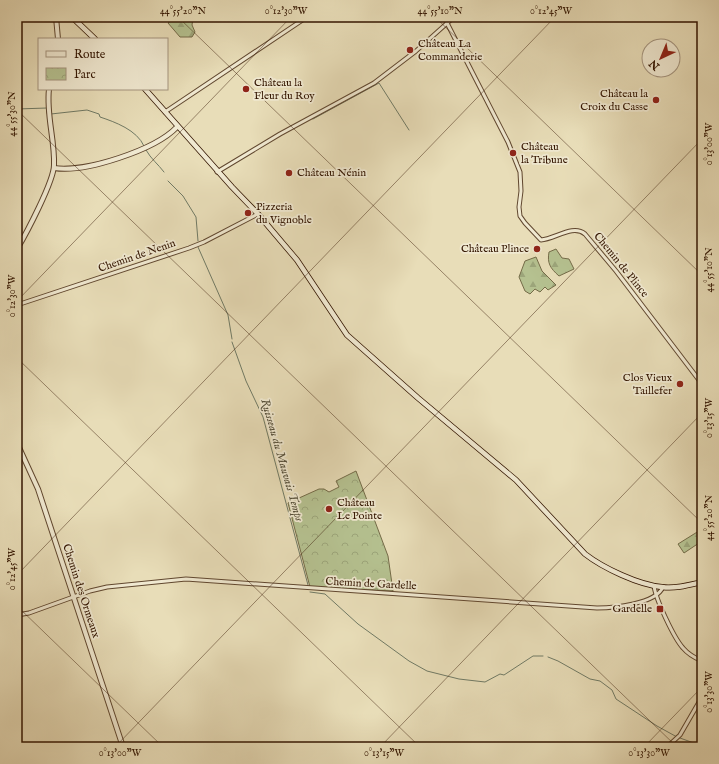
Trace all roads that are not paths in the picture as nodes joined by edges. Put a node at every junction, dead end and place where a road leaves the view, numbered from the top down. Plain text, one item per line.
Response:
1 (56, 17) edge
2 (72, 17) edge
3 (307, 17) edge
4 (454, 17) edge
5 (447, 23) junction
6 (58, 38) edge
7 (94, 38) edge
8 (49, 90) edge
9 (146, 90) edge
10 (164, 112) junction
11 (177, 127) junction
12 (54, 168) junction
13 (217, 172) junction
14 (258, 214) junction
15 (17, 249) edge
16 (17, 305) edge
17 (702, 384) edge
18 (17, 443) edge
19 (702, 582) edge
20 (654, 586) junction
21 (663, 588) junction
22 (655, 596) junction
23 (74, 597) junction
24 (17, 615) edge
25 (702, 660) edge
26 (702, 697) edge
27 (123, 747) edge
28 (667, 747) edge

1 - 6 street
2 - 7 main road
3 - 10 street
4 - 5 street
5 - 13 street
5 - 17 street, Chemin de Plince
8 - 12 street
9 - 10 main road
10 - 11 main road
11 - 12 street
11 - 13 main road
12 - 15 street
13 - 14 main road
14 - 16 street, Chemin de Nenin
14 - 20 main road
18 - 23 street, Chemin des Ormeaux
19 - 21 main road
20 - 21 main road
20 - 22 street
21 - 22 street, Chemin de Gardelle
22 - 23 street, Chemin de Gardelle
22 - 25 street
23 - 24 street, Chemin de Gardelle
23 - 27 street, Chemin des Ormeaux
26 - 28 street

